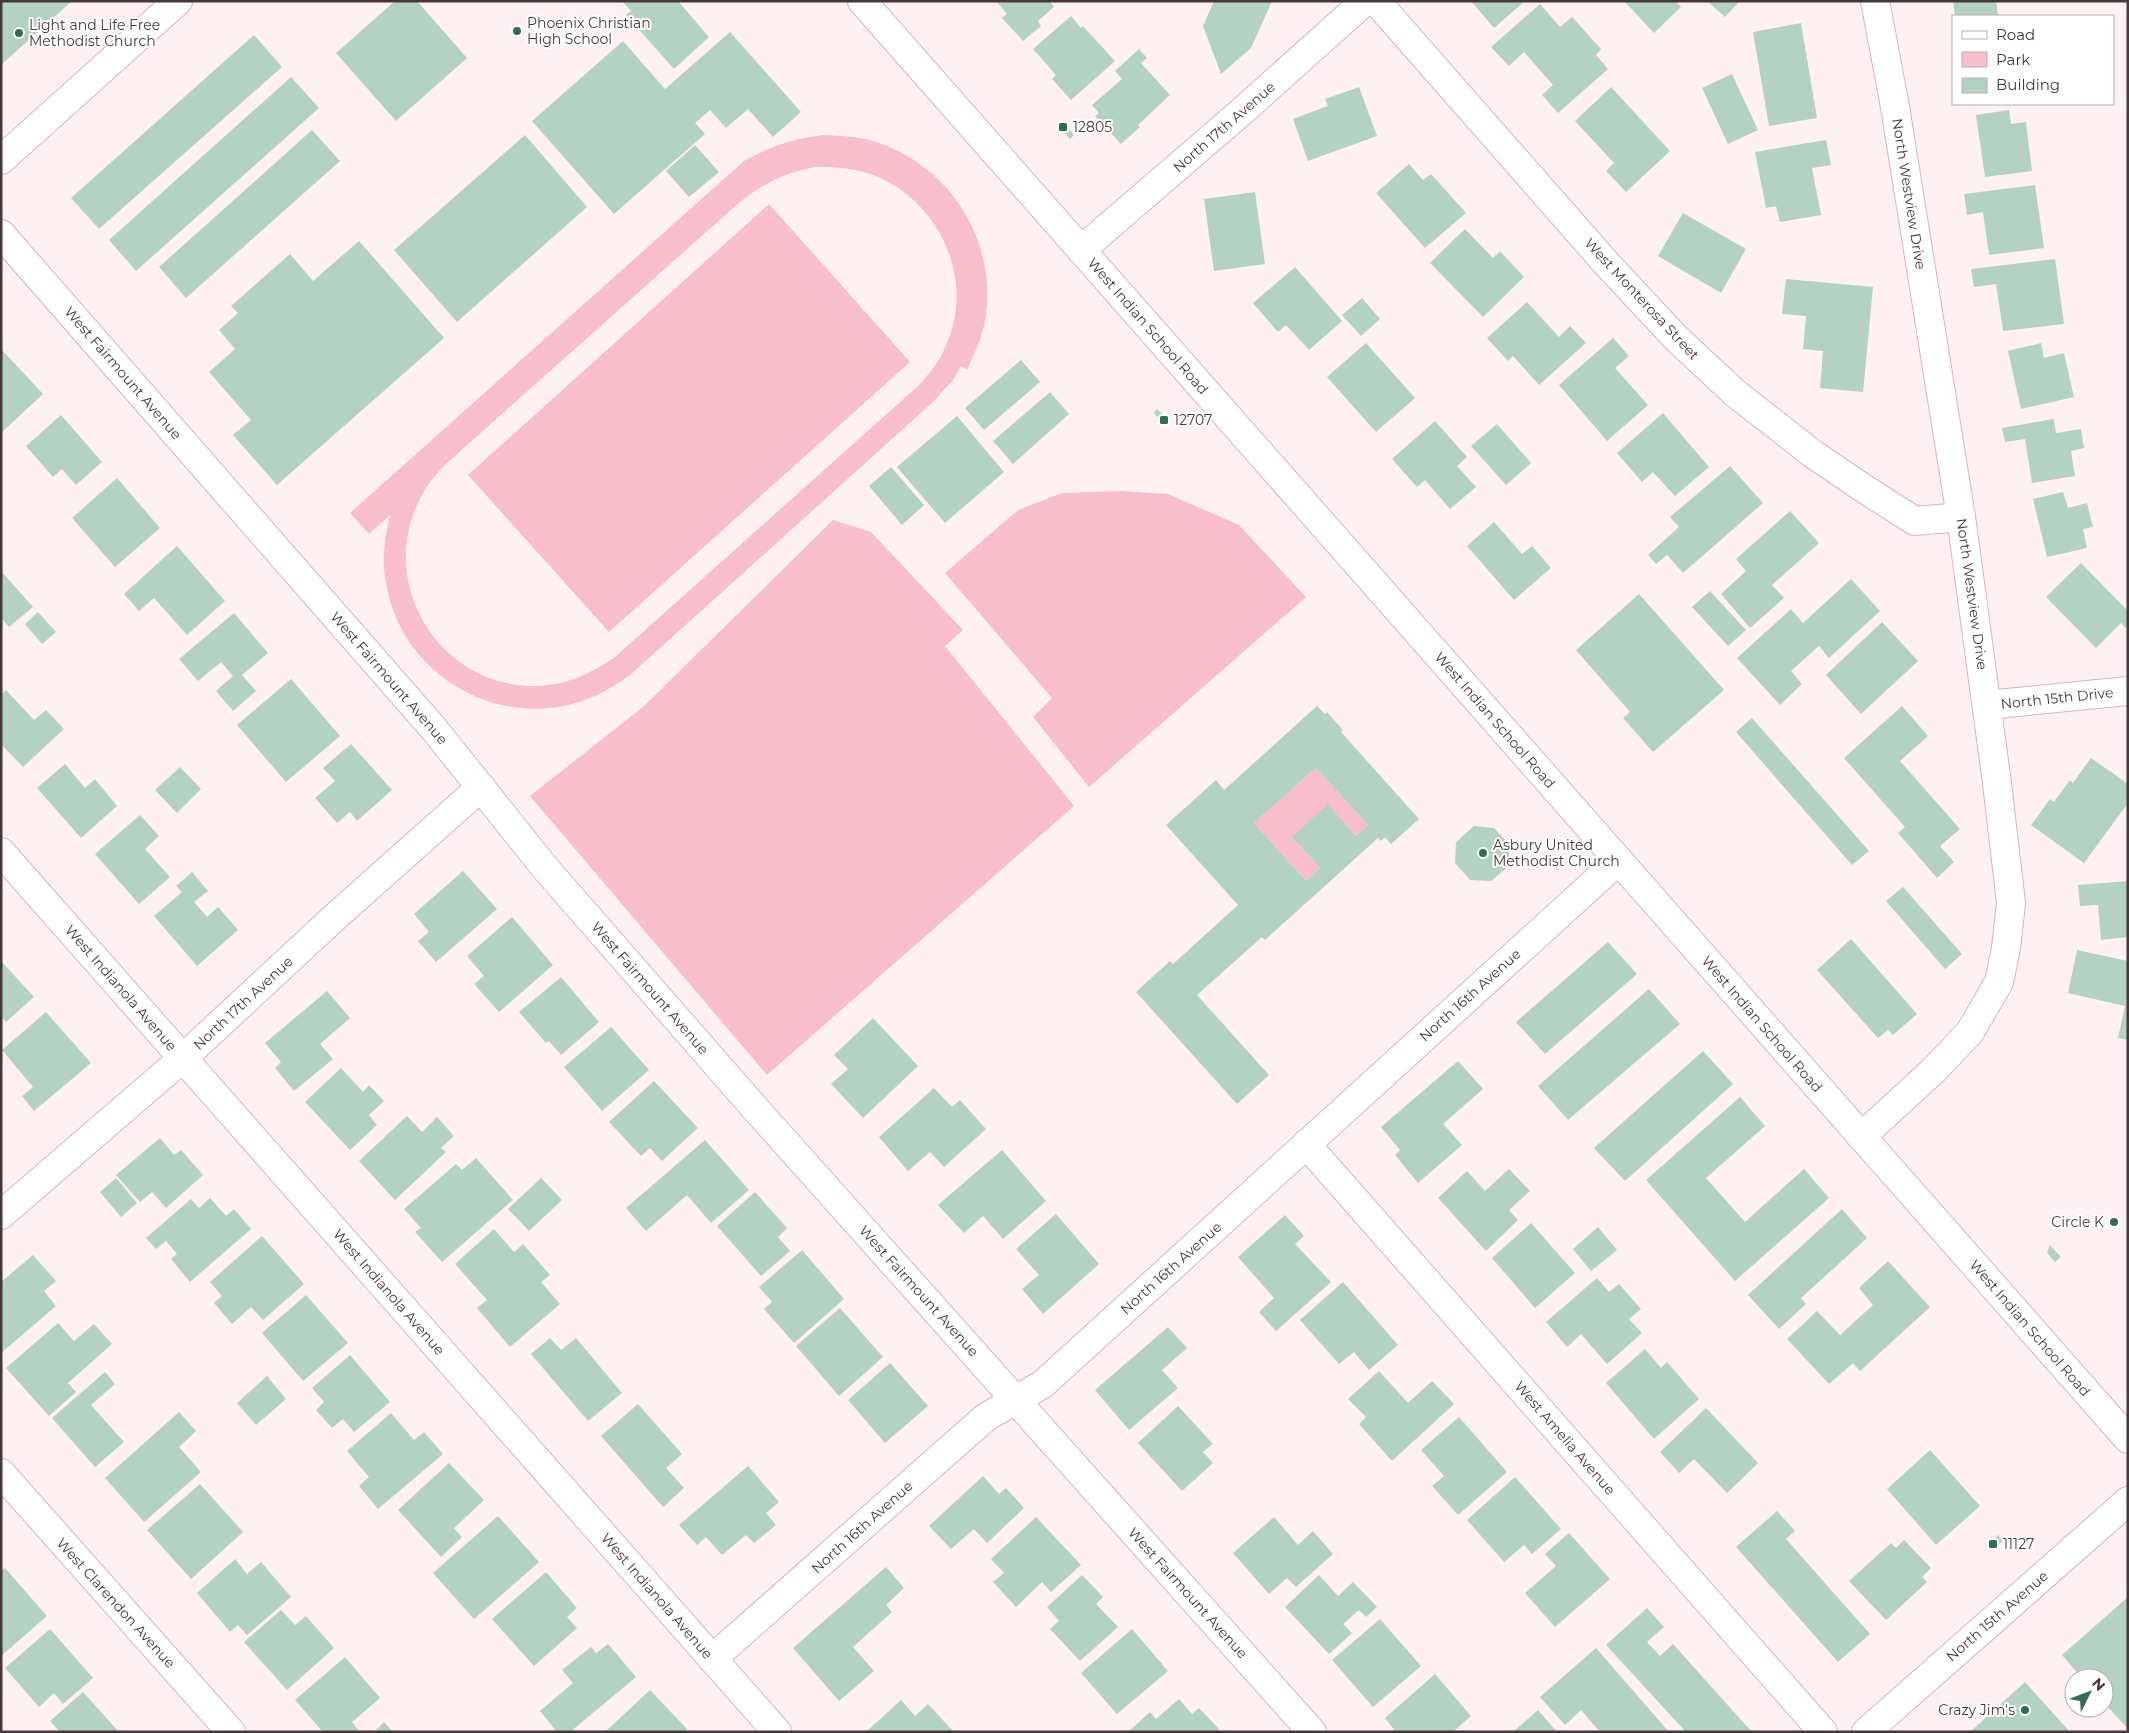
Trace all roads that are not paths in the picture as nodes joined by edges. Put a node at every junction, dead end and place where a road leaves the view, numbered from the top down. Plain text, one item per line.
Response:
1 (178, 1) edge
2 (862, 1) edge
3 (1365, 1) edge
4 (1376, 1) edge
5 (1875, 1) edge
6 (1, 160) edge
7 (1, 234) edge
8 (1080, 250) junction
9 (1962, 517) junction
10 (2128, 691) edge
11 (1987, 705) junction
12 (481, 787) junction
13 (1, 852) edge
14 (1618, 860) junction
15 (183, 1058) junction
16 (1862, 1137) junction
17 (1306, 1144) junction
18 (1, 1215) edge
19 (1017, 1401) junction
20 (2128, 1439) edge
21 (1, 1474) edge
22 (2128, 1501) edge
23 (712, 1659) junction
24 (230, 1732) edge
25 (777, 1732) edge
26 (1312, 1732) edge
27 (1823, 1732) edge
28 (1866, 1732) edge

1 - 6 street
2 - 8 street, West Indian School Road
3 - 8 street, North 17th Avenue
4 - 9 street, West Monterosa Street
5 - 9 street, North Westview Drive
7 - 12 street, West Fairmount Avenue
8 - 14 street, West Indian School Road
9 - 11 street, North Westview Drive
10 - 11 street, North 15th Drive
11 - 16 street, North Westview Drive
12 - 15 street, North 17th Avenue
12 - 19 street, West Fairmount Avenue
13 - 15 street, West Indianola Avenue
14 - 16 street, West Indian School Road
14 - 17 street, North 16th Avenue
15 - 18 street, North 17th Avenue
15 - 23 street, West Indianola Avenue
16 - 20 street, West Indian School Road
17 - 19 street, North 16th Avenue
17 - 27 street, West Amelia Avenue
19 - 23 street, North 16th Avenue
19 - 26 street, West Fairmount Avenue
21 - 24 street, West Clarendon Avenue
22 - 28 street, North 15th Avenue
23 - 25 street, West Indianola Avenue

